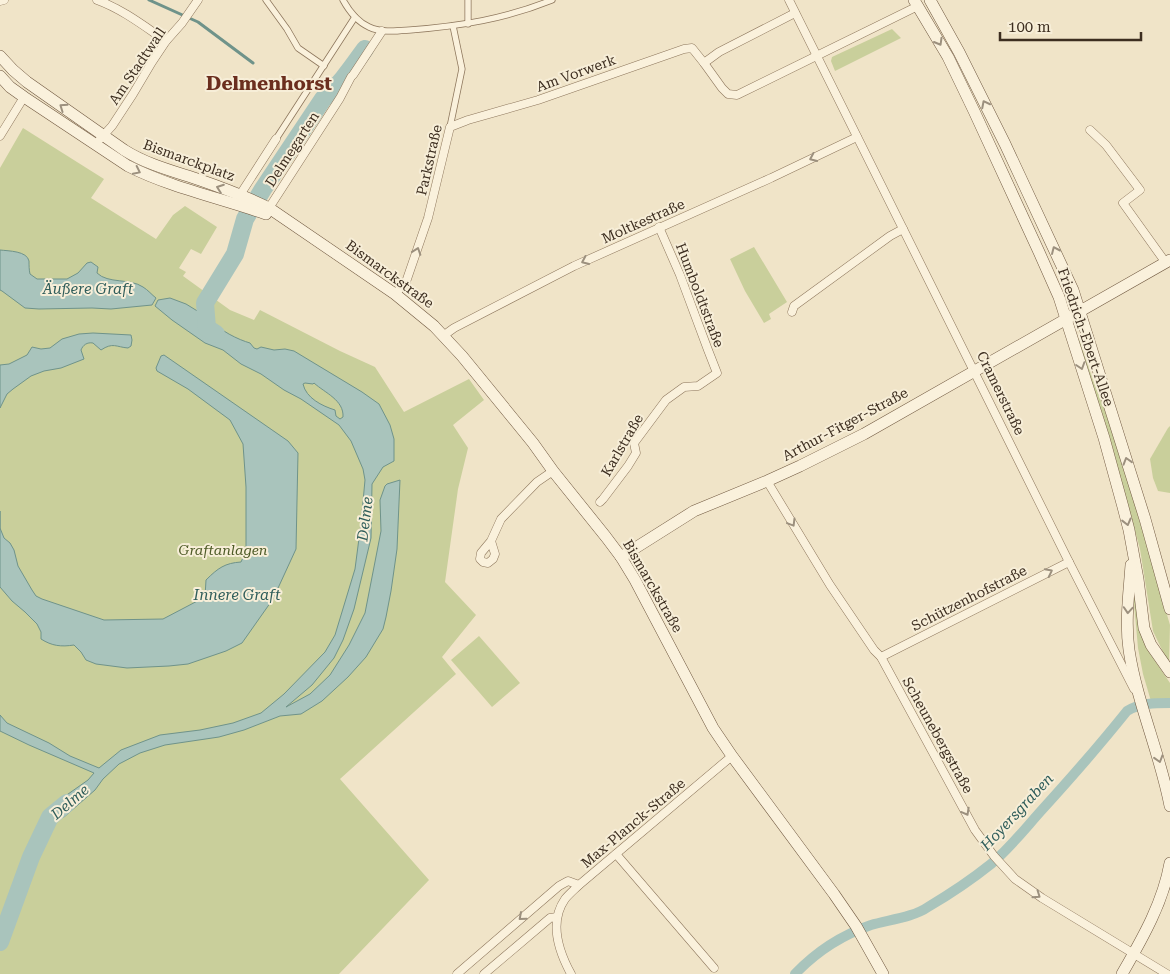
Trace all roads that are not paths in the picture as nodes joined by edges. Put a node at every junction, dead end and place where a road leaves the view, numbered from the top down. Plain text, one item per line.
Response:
1 (4, 0) edge
2 (97, 0) edge
3 (198, 0) edge
4 (343, 0) edge
5 (468, 0) edge
6 (552, 0) edge
7 (789, 0) edge
8 (930, 0) edge
9 (0, 1) edge
10 (267, 2) edge
11 (916, 3) edge
12 (795, 13) junction
13 (355, 17) junction
14 (468, 24) junction
15 (453, 26) junction
16 (382, 31) junction
17 (166, 41) junction
18 (0, 56) edge
19 (818, 56) junction
20 (704, 63) junction
21 (324, 66) junction
22 (0, 76) edge
23 (24, 97) junction
24 (450, 127) junction
25 (1090, 130) dead end
26 (0, 136) edge
27 (857, 137) junction
28 (276, 139) joint
29 (99, 140) junction
30 (242, 201) junction
31 (264, 208) junction
32 (659, 227) junction
33 (903, 229) junction
34 (1168, 261) edge
35 (396, 294) junction
36 (792, 312) dead end
37 (1080, 312) junction
38 (1066, 320) junction
39 (443, 336) junction
40 (973, 371) junction
41 (717, 373) joint
42 (553, 471) junction
43 (767, 481) junction
44 (600, 502) dead end
45 (490, 541) dead end
46 (1132, 544) junction
47 (621, 558) junction
48 (1068, 562) junction
49 (1170, 609) edge
50 (881, 657) junction
51 (1170, 672) edge
52 (1141, 703) junction
53 (732, 756) junction
54 (1170, 806) edge
55 (616, 854) junction
56 (1170, 863) edge
57 (580, 885) junction
58 (557, 917) junction
59 (1134, 953) junction
60 (714, 968) dead end
61 (457, 974) edge
62 (484, 974) edge
63 (571, 974) edge
64 (883, 974) edge
65 (1122, 974) edge
66 (1167, 974) edge

1 - 9 street
2 - 17 street
3 - 17 street, Am Stadtwall
4 - 13 street
5 - 14 street
6 - 14 street
7 - 12 street, Cramerstraße
37 -> 8 main road, Friedrich-Ebert-Allee
10 - 21 street
11 - 19 street, Am Vorwerk
11 -> 38 main road, Friedrich-Ebert-Allee
12 - 19 street, Cramerstraße
12 - 20 street
13 - 16 street
13 - 21 street
14 - 15 street
15 - 16 street
15 - 24 street, Parkstraße
16 - 31 street, Delmegarten
17 - 29 street, Am Stadtwall
29 -> 18 main road
19 - 20 street, Am Vorwerk
19 - 27 street, Cramerstraße
20 - 24 street, Am Vorwerk
21 - 28 street
22 - 23 main road
23 - 26 street
23 - 29 main road
35 -> 24 street, Parkstraße
25 - 34 street
27 -> 32 street, Moltkestraße
27 - 33 street, Cramerstraße
28 - 30 street
29 - 30 main road, Bismarckplatz
30 - 31 main road, Bismarckstraße
31 - 35 main road, Bismarckstraße
32 -> 39 street, Moltkestraße
32 - 41 street, Humboldtstraße
33 - 36 street
33 - 40 street, Cramerstraße
34 - 37 main road, Arthur-Fitger-Straße
35 - 39 main road, Bismarckstraße
37 - 38 main road, Arthur-Fitger-Straße
49 -> 37 main road, Friedrich-Ebert-Allee
38 - 40 main road, Arthur-Fitger-Straße
38 -> 46 main road, Friedrich-Ebert-Allee
39 - 42 main road, Bismarckstraße
40 - 43 main road, Arthur-Fitger-Straße
40 - 48 street, Cramerstraße
41 - 44 street, Karlstraße
42 - 45 street
42 - 47 main road, Bismarckstraße
43 - 47 main road, Arthur-Fitger-Straße
43 -> 50 street, Scheunebergstraße
46 - 51 main road, Friedrich-Ebert-Allee
46 -> 52 main road
47 - 53 main road, Bismarckstraße
50 -> 48 street, Schützenhofstraße
48 - 52 street, Cramerstraße
50 -> 59 street, Scheunebergstraße
52 -> 54 main road, Cramerstraße
53 - 55 street, Max-Planck-Straße
53 - 64 main road, Bismarckstraße
55 - 57 street, Max-Planck-Straße
55 - 60 street
56 - 59 main road
57 - 58 street
57 -> 61 street, Max-Planck-Straße
58 - 62 street
58 - 63 street
59 - 65 main road
59 - 66 street, Scheunebergstraße

